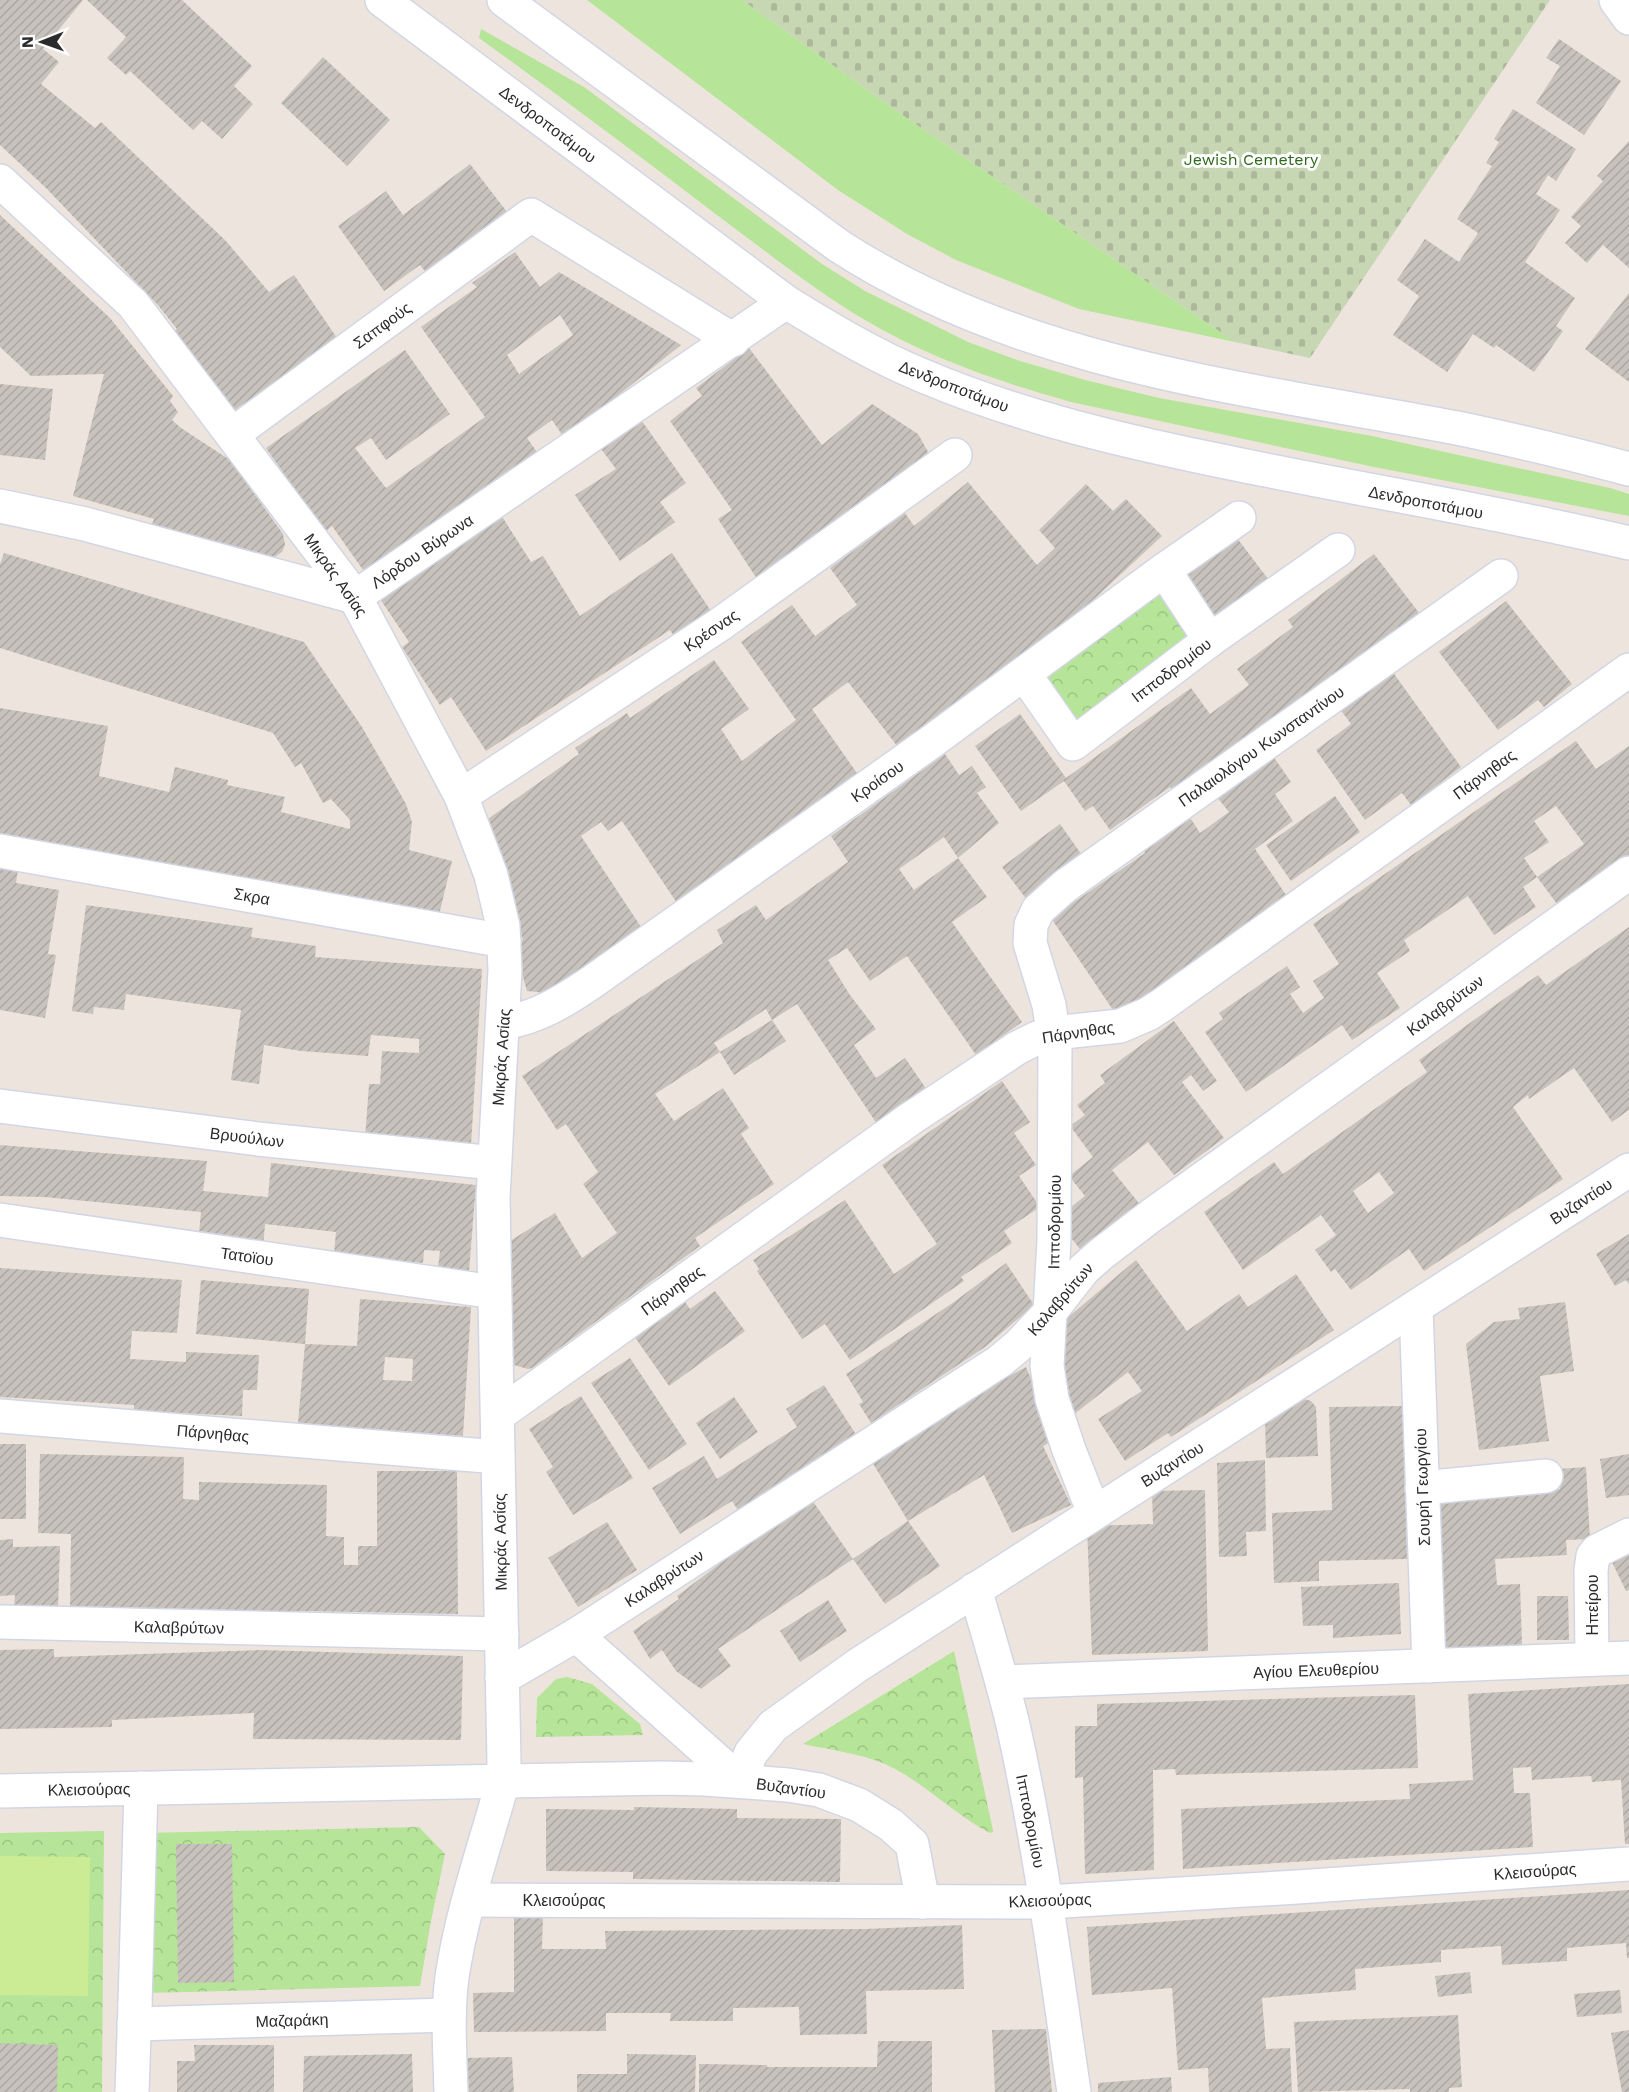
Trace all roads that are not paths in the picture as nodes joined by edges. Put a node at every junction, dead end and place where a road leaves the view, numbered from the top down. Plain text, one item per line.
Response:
1 (382, 0) edge
2 (504, 0) edge
3 (1616, 0) edge
4 (1629, 18) edge
5 (0, 181) edge
6 (786, 302) junction
7 (733, 339) junction
8 (233, 434) junction
9 (955, 455) dead end
10 (1629, 469) edge
11 (0, 506) edge
12 (1239, 518) dead end
13 (1629, 543) edge
14 (1338, 550) dead end
15 (1164, 570) junction
16 (1501, 576) dead end
17 (355, 597) junction
18 (1210, 640) junction
19 (1629, 670) edge
20 (1025, 675) junction
21 (461, 796) junction
22 (0, 850) edge
23 (1629, 873) edge
24 (1031, 925) joint
25 (504, 941) junction
26 (503, 1023) junction
27 (1054, 1033) junction
28 (0, 1106) edge
29 (494, 1163) junction
30 (1629, 1170) edge
31 (0, 1220) edge
32 (494, 1292) junction
33 (1416, 1308) junction
34 (1050, 1311) junction
35 (498, 1415) junction
36 (0, 1416) edge
37 (498, 1456) junction
38 (1546, 1476) dead end
39 (1422, 1488) junction
40 (1094, 1513) junction
41 (1629, 1534) edge
42 (975, 1589) junction
43 (0, 1623) edge
44 (502, 1634) junction
45 (576, 1635) junction
46 (1629, 1658) edge
47 (1592, 1659) junction
48 (1429, 1666) junction
49 (502, 1678) junction
50 (1002, 1682) junction
51 (503, 1781) junction
52 (740, 1781) junction
53 (141, 1788) junction
54 (0, 1791) edge
55 (1629, 1864) edge
56 (469, 1900) junction
57 (923, 1902) junction
58 (1047, 1902) junction
59 (135, 2014) junction
60 (449, 2015) junction
61 (132, 2092) edge
62 (451, 2092) edge
63 (1074, 2092) edge

1 - 6 street, Δενδροποτάμου
2 - 10 street
3 - 4 street
5 - 8 street, Μικράς Ασίας
6 - 7 street, Λόρδου Βύρωνα
6 - 13 street, Δενδροποτάμου
7 - 8 street, Σαπφούς
7 - 17 street, Λόρδου Βύρωνα
8 - 17 street, Μικράς Ασίας
9 - 21 street, Κρέσνας
11 - 17 street, Λόρδου Βύρωνα
12 - 15 street, Κροίσου
14 - 18 street, Ιπποδρομίου
15 - 18 street
15 - 20 street, Κροίσου
16 - 24 street, Παλαιολόγου Κωνσταντίνου
17 - 21 street, Μικράς Ασίας
18 - 20 street, Ιπποδρομίου
19 - 27 street, Πάρνηθας
20 - 26 street, Κροίσου
21 - 25 street, Μικράς Ασίας
22 - 25 street, Σκρα
23 - 34 street, Καλαβρύτων
24 - 27 street, Ιπποδρομίου
25 - 26 street, Μικράς Ασίας
26 - 29 street, Μικράς Ασίας
27 - 34 street, Ιπποδρομίου
27 - 35 street, Πάρνηθας
28 - 29 street, Βρυούλων
29 - 32 street, Μικράς Ασίας
30 - 33 street, Βυζαντίου
31 - 32 street, Τατοϊου
32 - 35 street, Μικράς Ασίας
33 - 39 street, Σουρή Γεωργίου
33 - 40 street, Βυζαντίου
34 - 40 street, Ιπποδρομίου
34 - 45 street, Καλαβρύτων
35 - 37 street, Μικράς Ασίας
36 - 37 street, Πάρνηθας
37 - 44 street, Μικράς Ασίας
38 - 39 street
39 - 48 street, Σουρή Γεωργίου
40 - 42 street, Βυζαντίου
41 - 47 street, Ηπείρου
42 - 50 street, Ιπποδρομίου
42 - 52 street, Βυζαντίου
43 - 44 street, Καλαβρύτων
44 - 49 street, Μικράς Ασίας
45 - 49 street, Καλαβρύτων
45 - 52 street, Βυζαντίου
46 - 47 street, Αγίου Ελευθερίου
47 - 48 street, Αγίου Ελευθερίου
48 - 50 street, Αγίου Ελευθερίου
49 - 51 street, Μικράς Ασίας
50 - 58 street, Ιπποδρομίου
51 - 52 street, Βυζαντίου
51 - 53 street, Κλεισούρας
51 - 56 street, Μικράς Ασίας
52 - 57 street, Βυζαντίου
53 - 54 street, Κλεισούρας
53 - 59 street
55 - 58 street, Κλεισούρας
56 - 57 street, Κλεισούρας
56 - 60 street, Μικράς Ασίας
57 - 58 street, Κλεισούρας
58 - 63 street, Ιπποδρομίου
59 - 60 street, Μαζαράκη
59 - 61 street
60 - 62 street, Μικράς Ασίας

